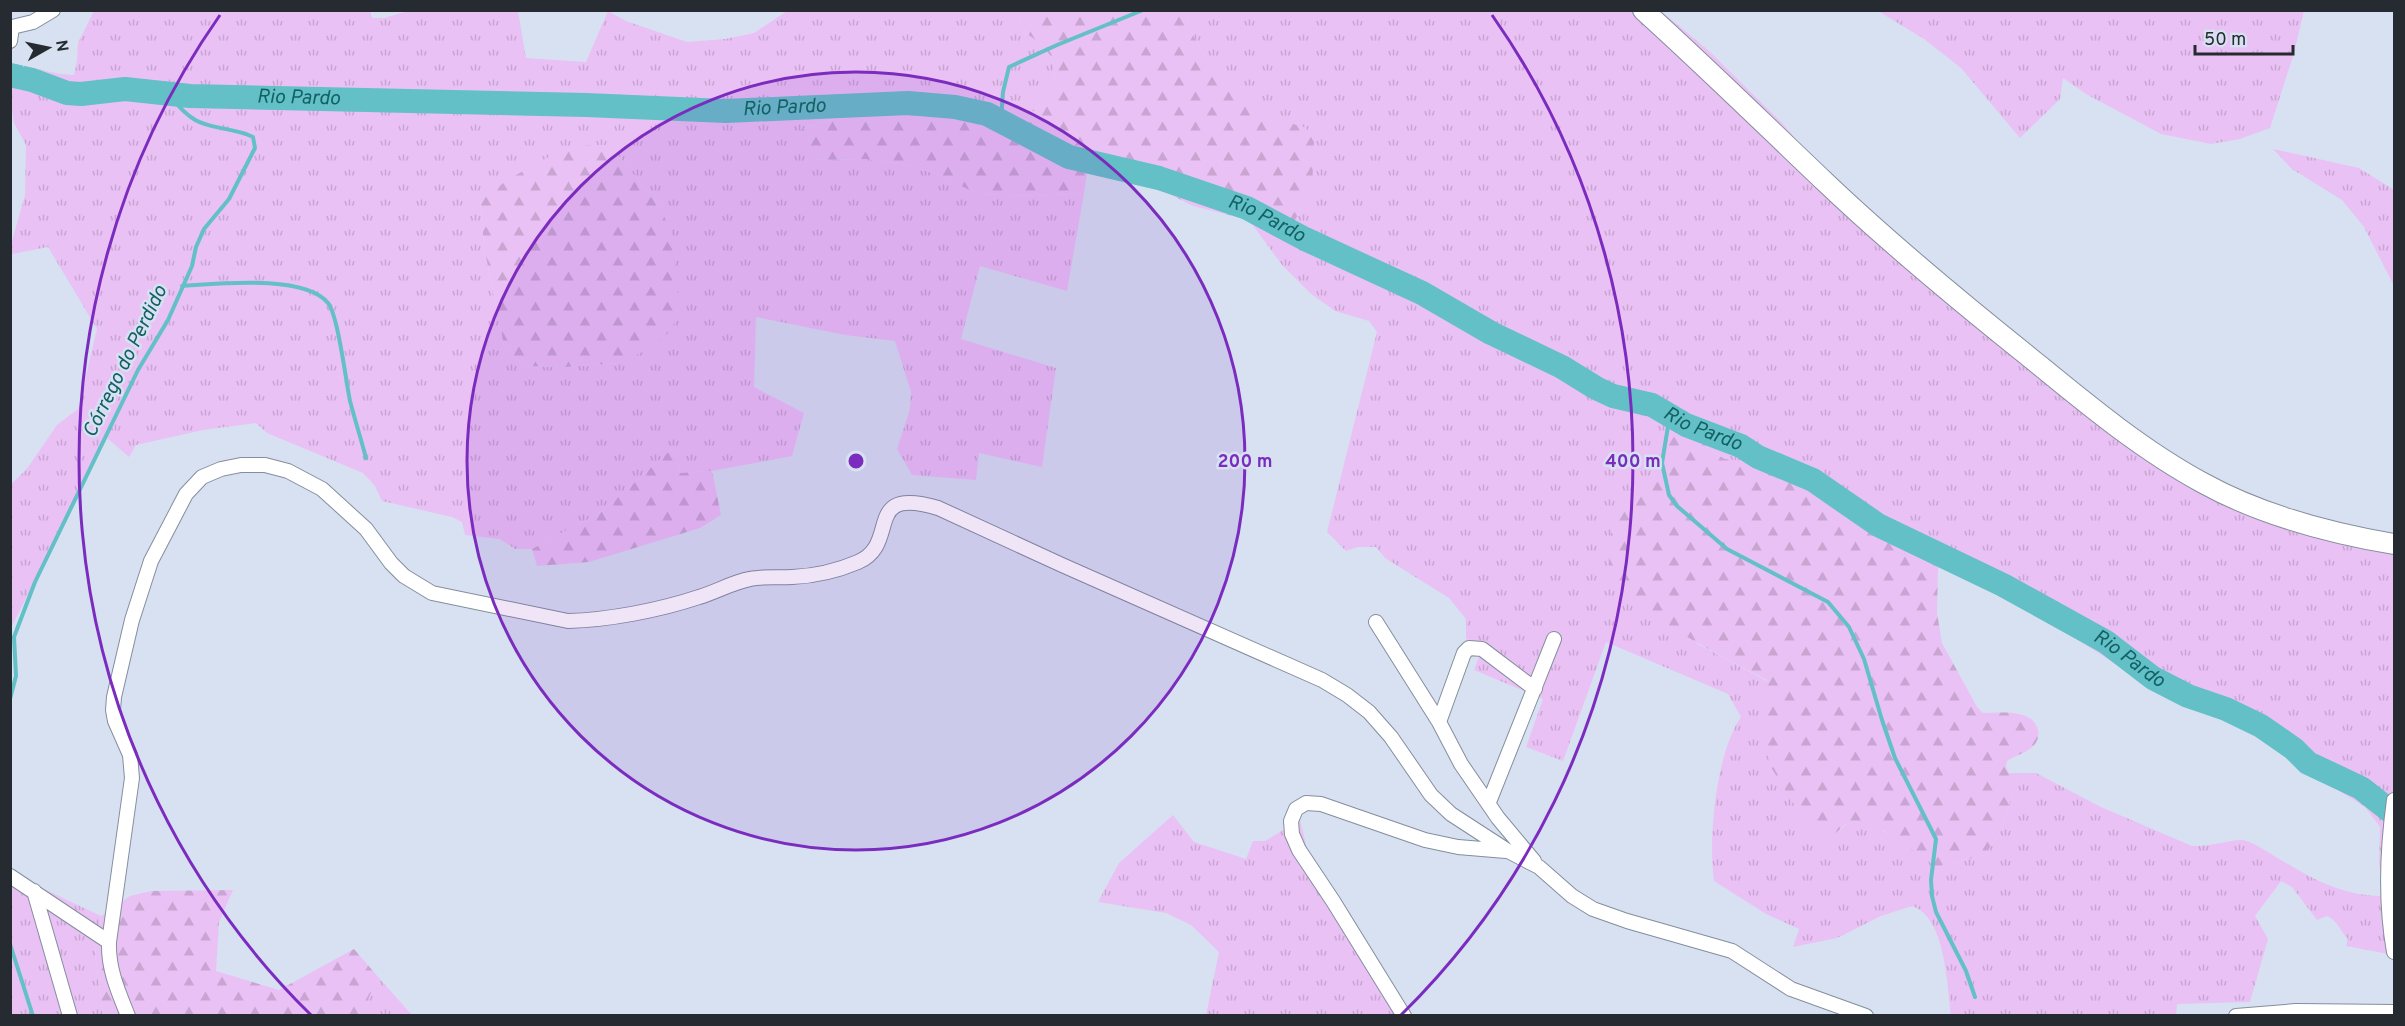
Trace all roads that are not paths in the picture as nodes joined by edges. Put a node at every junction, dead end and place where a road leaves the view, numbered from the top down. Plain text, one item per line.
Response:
1 (53, 10) edge
2 (1643, 10) edge
3 (11, 32) edge
4 (2394, 544) edge
5 (1376, 622) dead end
6 (1554, 639) dead end
7 (1534, 689) junction
8 (1439, 722) junction
9 (2394, 801) edge
10 (1489, 802) junction
11 (1508, 851) junction
12 (1539, 867) junction
13 (10, 876) edge
14 (34, 891) junction
15 (109, 942) junction
16 (2394, 952) edge
17 (2394, 1012) edge
18 (70, 1016) edge
19 (128, 1016) edge
20 (1404, 1016) edge
21 (1866, 1016) edge
22 (2236, 1016) edge

1 - 3 street
2 - 4 street
5 - 8 street
6 - 7 street
7 - 8 street
7 - 10 street
8 - 10 street
9 - 16 street
10 - 12 street
11 - 12 street
11 - 15 street
11 - 20 street
12 - 21 street
13 - 14 street
14 - 15 street
14 - 18 street
15 - 19 street
17 - 22 street

